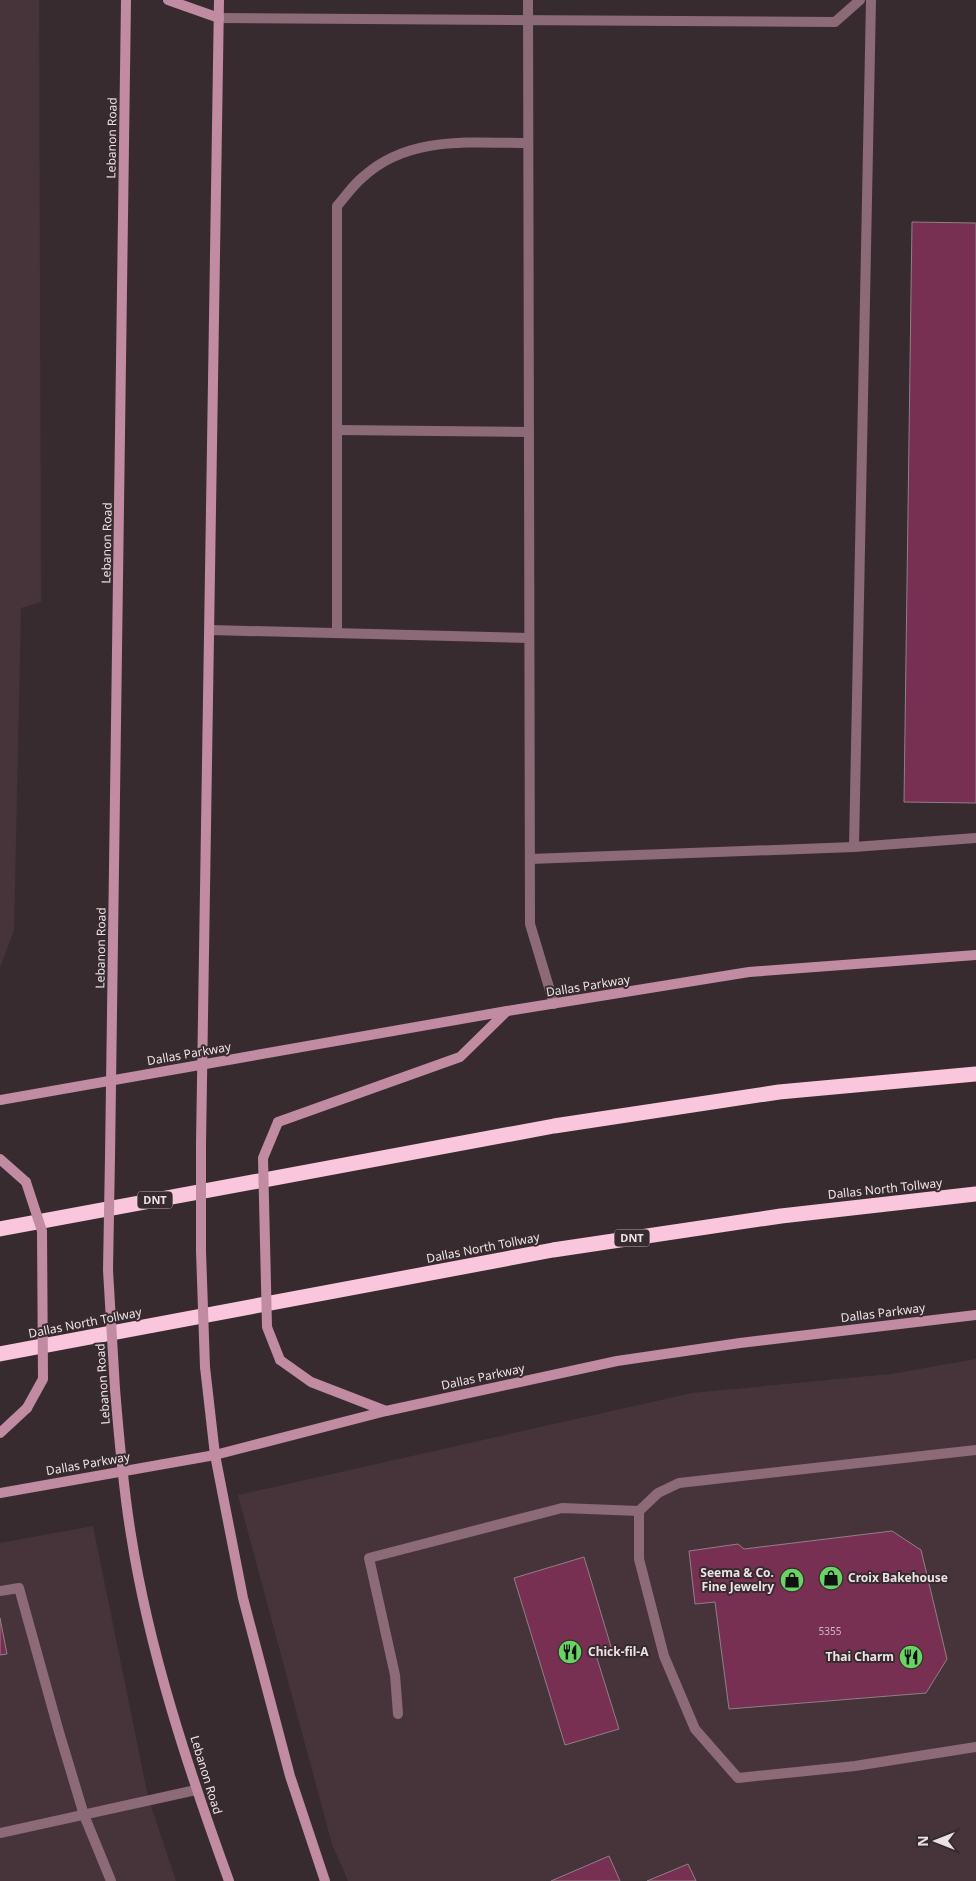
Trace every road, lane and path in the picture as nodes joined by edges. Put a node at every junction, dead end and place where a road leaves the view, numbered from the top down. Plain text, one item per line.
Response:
1 (126, 0) edge
2 (168, 0) edge
3 (219, 0) edge
4 (528, 0) edge
5 (860, 0) edge
6 (871, 0) edge
7 (219, 18) junction
8 (528, 20) junction
9 (528, 143) junction
10 (337, 430) junction
11 (529, 432) junction
12 (210, 630) junction
13 (337, 633) junction
14 (529, 638) junction
15 (976, 838) edge
16 (854, 846) junction
17 (530, 859) junction
18 (976, 955) edge
19 (554, 1004) junction
20 (507, 1012) junction
21 (204, 1064) junction
22 (976, 1074) edge
23 (111, 1081) junction
24 (0, 1100) edge
25 (0, 1159) edge
26 (976, 1194) edge
27 (0, 1229) edge
28 (976, 1315) edge
29 (0, 1354) edge
30 (386, 1412) junction
31 (0, 1433) edge
32 (976, 1450) edge
33 (215, 1455) junction
34 (122, 1470) junction
35 (0, 1492) edge
36 (639, 1511) junction
37 (0, 1591) edge
38 (398, 1714) dead end
39 (976, 1747) edge
40 (196, 1790) junction
41 (84, 1815) junction
42 (0, 1833) edge
43 (111, 1881) edge
44 (229, 1881) edge
45 (325, 1881) edge

1 - 23 main road, Lebanon Road
2 - 7 main road
3 - 7 main road
4 - 8 street
5 - 8 street
6 - 16 street
7 - 8 street
7 - 12 main road
8 - 9 street
9 - 10 street
9 - 11 street
10 - 11 street
10 - 13 street
11 - 14 street
12 - 13 street
12 - 21 main road
13 - 14 street
14 - 17 street
15 - 16 street
16 - 17 street
17 - 19 street
18 - 19 main road, Dallas Parkway
19 - 20 main road, Dallas Parkway
20 - 21 main road, Dallas Parkway
20 - 30 main road, bridge
21 - 23 main road, Dallas Parkway
21 - 33 main road, bridge
22 - 27 highway, DNT
23 - 24 main road, Dallas Parkway
23 - 34 main road, Lebanon Road, bridge
25 - 31 main road, bridge
26 - 29 highway, Dallas North Tollway / DNT
28 - 30 main road, Dallas Parkway
30 - 33 main road, Dallas Parkway
32 - 36 street
33 - 34 main road, Dallas Parkway
33 - 45 main road
34 - 35 main road, Dallas Parkway
34 - 40 main road, Lebanon Road
36 - 38 street
36 - 39 street
37 - 41 street
40 - 41 street
40 - 44 main road, Lebanon Road
41 - 42 street
41 - 43 street

